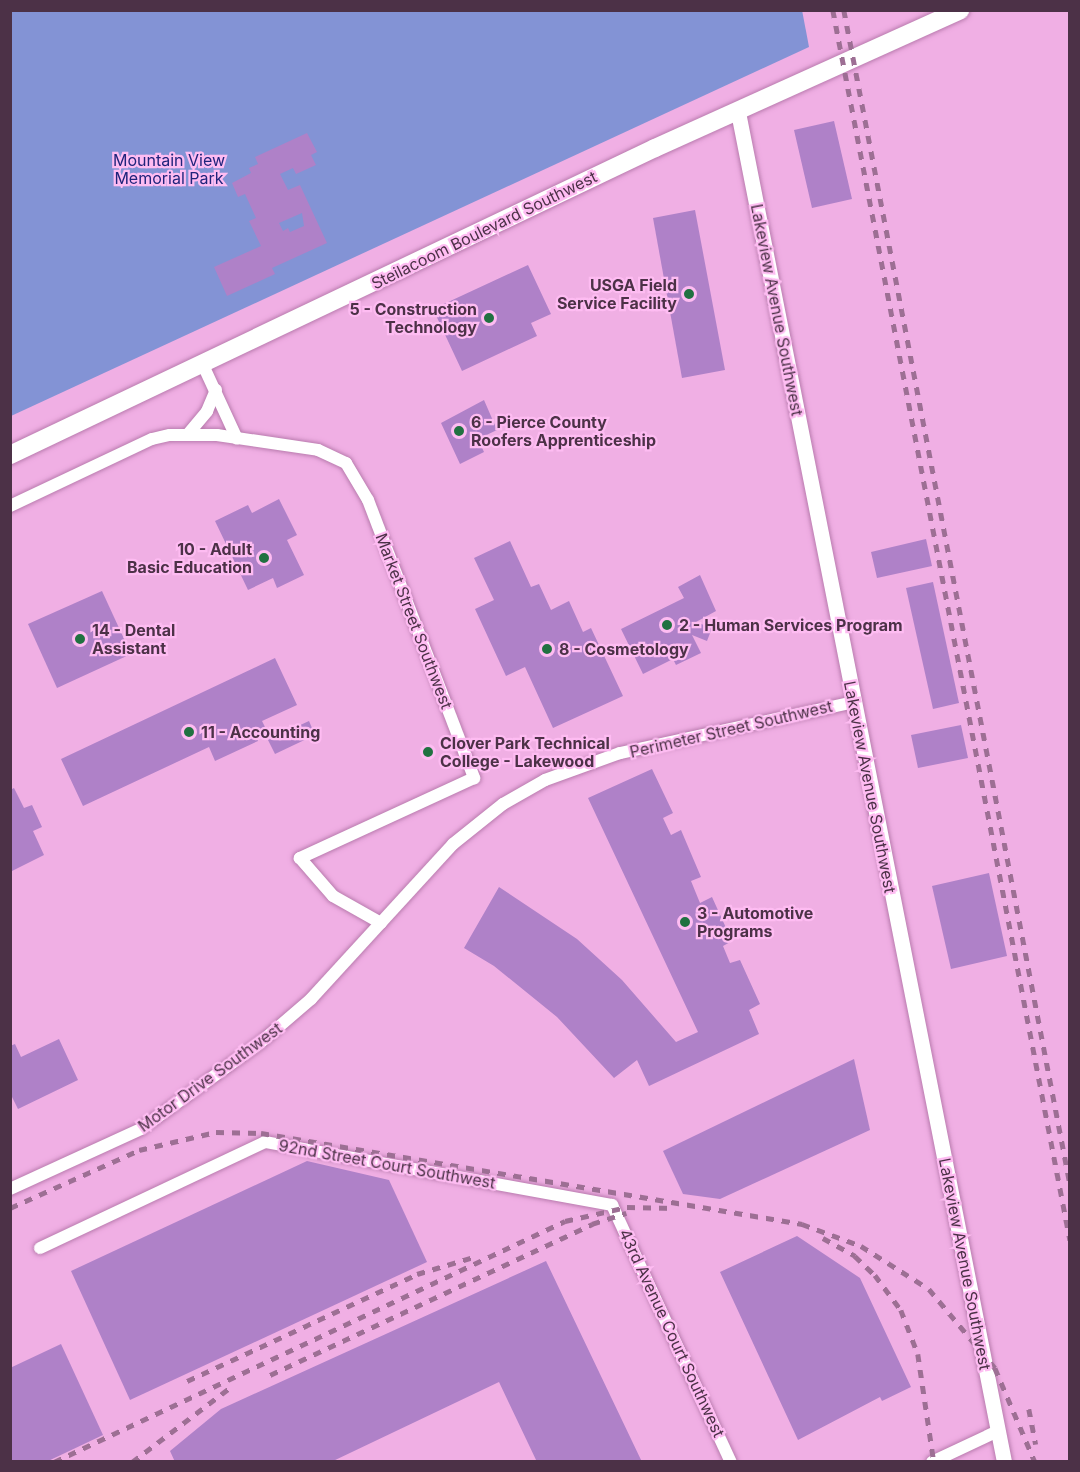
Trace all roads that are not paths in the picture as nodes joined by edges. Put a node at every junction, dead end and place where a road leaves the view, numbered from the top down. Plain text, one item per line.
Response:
1 (960, 10) edge
2 (738, 112) junction
3 (203, 364) junction
4 (216, 390) junction
5 (188, 434) junction
6 (237, 439) junction
7 (10, 454) edge
8 (10, 506) edge
9 (853, 702) junction
10 (381, 923) junction
11 (10, 1189) edge
12 (612, 1205) joint
13 (40, 1248) dead end
14 (998, 1431) junction
15 (731, 1461) edge
16 (932, 1461) edge
17 (1004, 1461) edge

1 - 2 main road, Steilacoom Boulevard Southwest
2 - 3 main road, Steilacoom Boulevard Southwest
2 - 9 street, Lakeview Avenue Southwest
3 - 4 street
3 - 7 main road, Steilacoom Boulevard Southwest
4 - 5 street
4 - 6 street
5 - 6 street
5 - 8 street
6 - 10 street, Market Street Southwest
9 - 10 street, Perimeter Street Southwest
9 - 14 street, Lakeview Avenue Southwest
10 - 11 street, Motor Drive Southwest
12 - 13 street, 92nd Street Court Southwest
12 - 15 street, 43rd Avenue Court Southwest
14 - 16 street
14 - 17 street, Lakeview Avenue Southwest

